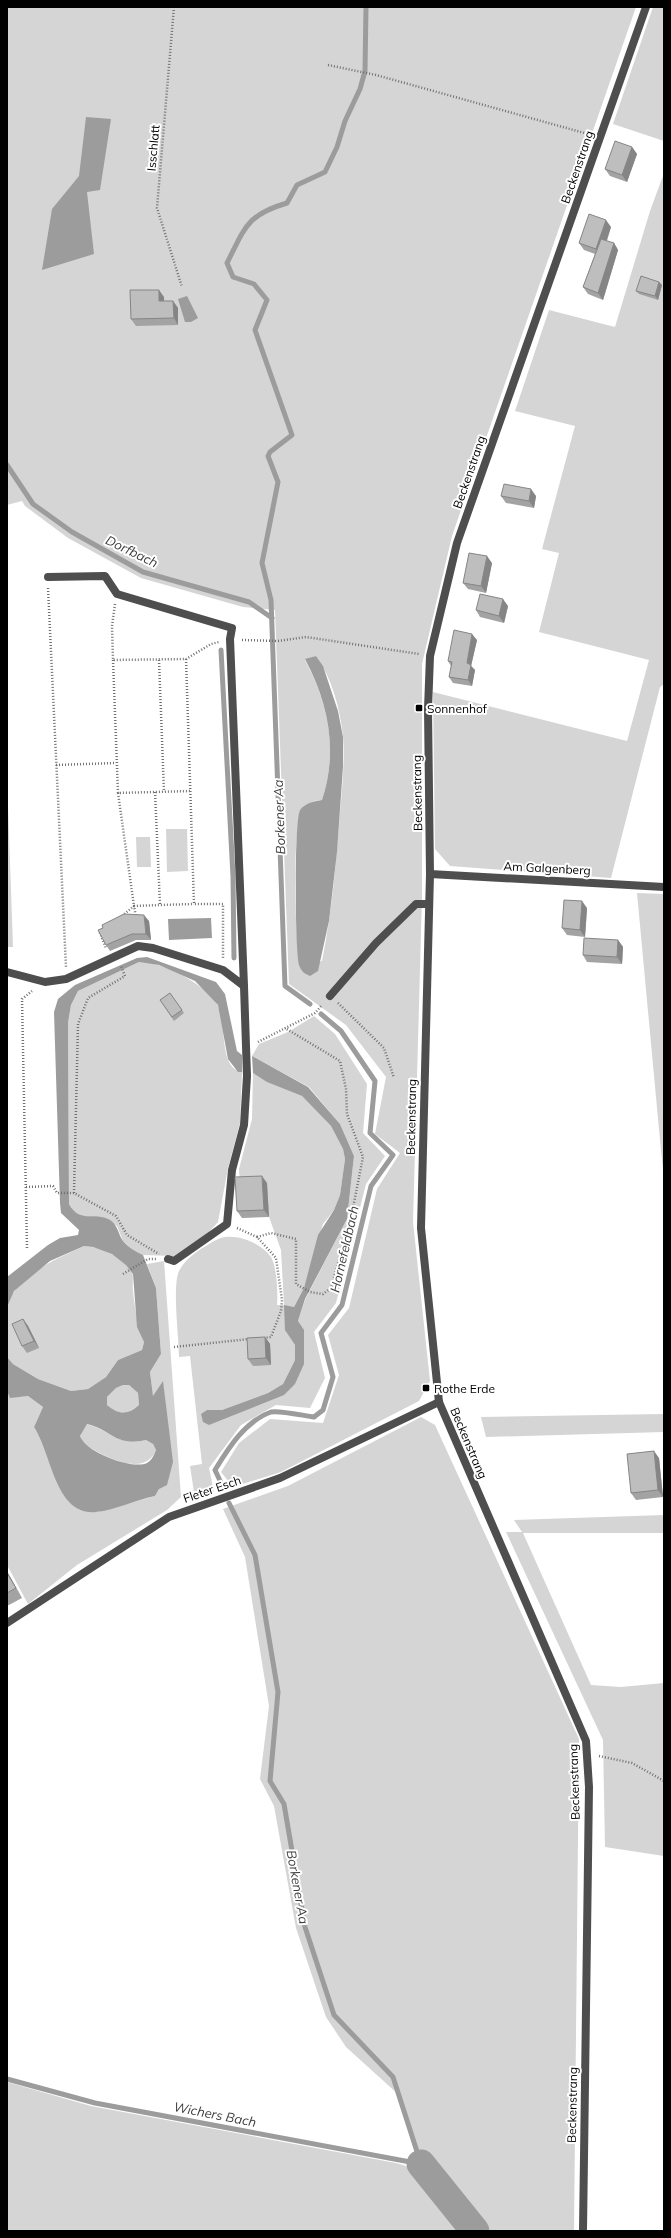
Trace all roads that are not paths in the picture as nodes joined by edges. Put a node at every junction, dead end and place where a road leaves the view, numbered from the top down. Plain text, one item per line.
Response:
1 (646, 7) edge
2 (48, 577) road end
3 (430, 874) junction
4 (664, 888) edge
5 (429, 904) junction
6 (7, 972) edge
7 (244, 986) junction
8 (330, 996) road end
9 (168, 1259) road end
10 (439, 1402) junction
11 (7, 1623) edge
12 (583, 2231) edge

1 - 3 street, Beckenstrang
2 - 7 street
3 - 4 street, Am Galgenberg
3 - 5 street, Beckenstrang
5 - 8 street
5 - 10 street, Beckenstrang
6 - 7 street
7 - 9 street
10 - 11 street, Fleter Esch
10 - 12 street, Beckenstrang

